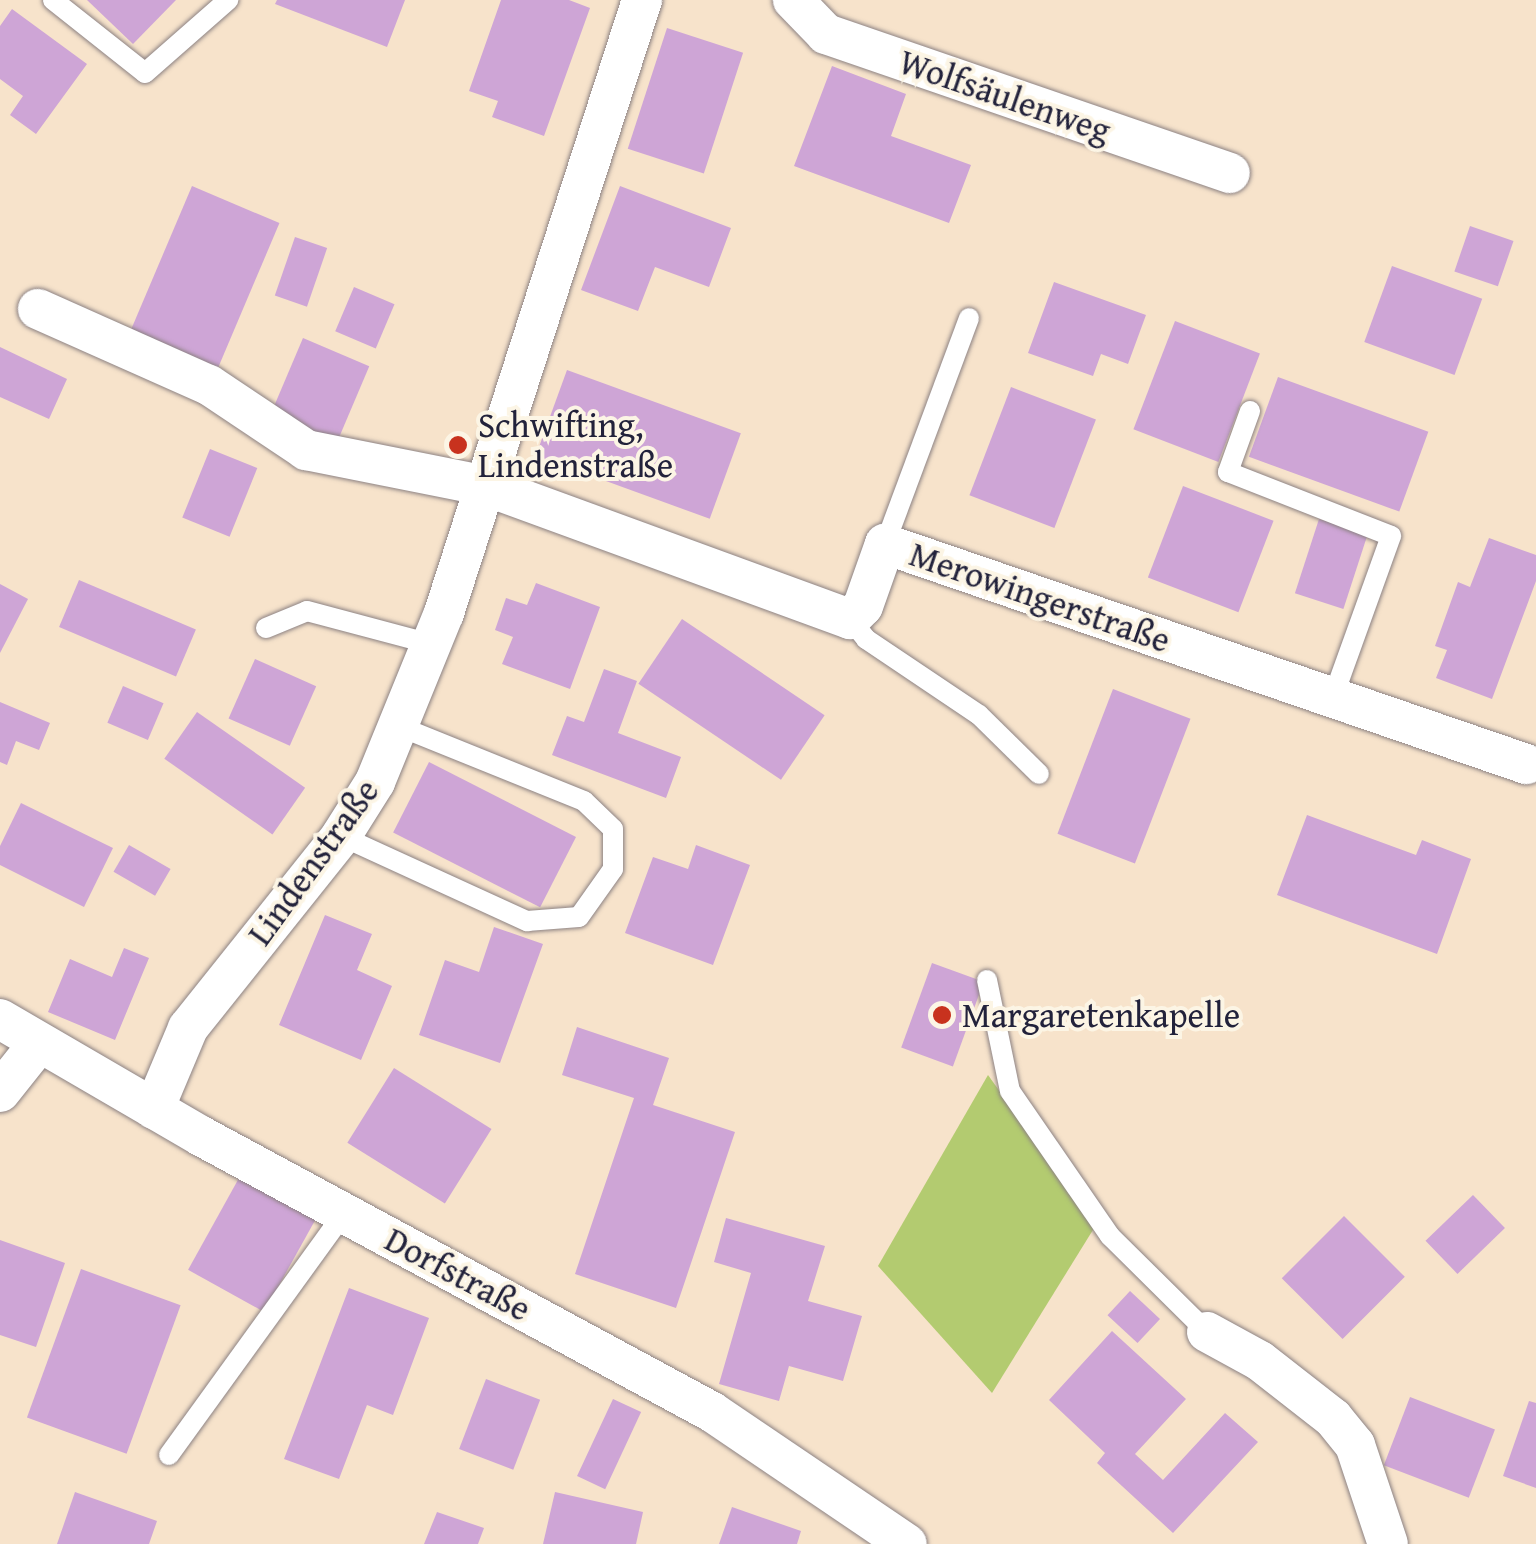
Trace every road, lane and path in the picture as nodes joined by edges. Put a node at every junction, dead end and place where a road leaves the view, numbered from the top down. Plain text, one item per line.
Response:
1 (52, 0) edge
2 (228, 0) edge
3 (642, 0) edge
4 (792, 0) edge
5 (1230, 173) dead end
6 (38, 309) dead end
7 (970, 318) dead end
8 (1250, 411) dead end
9 (486, 486) junction
10 (885, 544) junction
11 (850, 619) junction
12 (266, 628) dead end
13 (432, 644) junction
14 (1333, 698) junction
15 (398, 726) junction
16 (1533, 756) edge
17 (1039, 774) dead end
18 (341, 836) junction
19 (987, 980) dead end
20 (0, 1019) edge
21 (38, 1043) junction
22 (0, 1092) edge
23 (154, 1109) junction
24 (344, 1213) junction
25 (1208, 1332) joint
26 (170, 1455) dead end
27 (907, 1544) edge
28 (1388, 1544) edge

1 - 2 lane
3 - 9 street, Lindenstraße
4 - 5 street, Wolfsäulenweg
6 - 9 street
7 - 10 lane
8 - 14 lane
9 - 11 street
9 - 13 street, Lindenstraße
10 - 11 street, Merowingerstraße
10 - 14 street, Merowingerstraße
11 - 17 lane
12 - 13 lane
13 - 15 street, Lindenstraße
14 - 16 street, Merowingerstraße
15 - 18 street, Lindenstraße
15 - 18 lane
18 - 23 street, Lindenstraße
19 - 25 lane
20 - 21 street, Dorfstraße
21 - 22 street
21 - 23 street, Dorfstraße
23 - 24 street, Dorfstraße
24 - 26 lane
24 - 27 street, Dorfstraße
25 - 28 street

